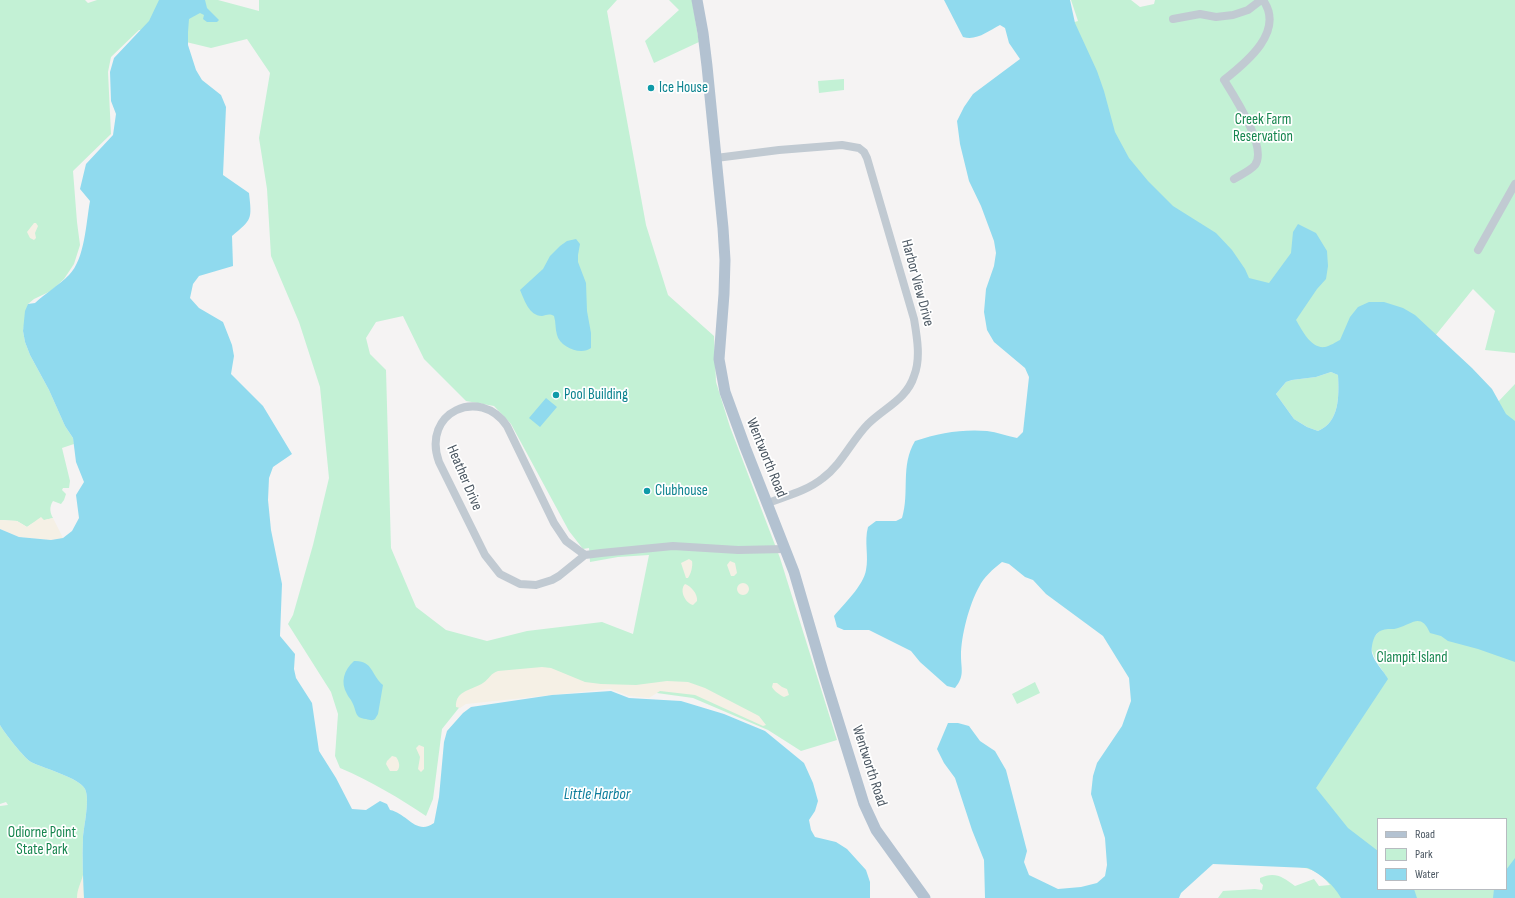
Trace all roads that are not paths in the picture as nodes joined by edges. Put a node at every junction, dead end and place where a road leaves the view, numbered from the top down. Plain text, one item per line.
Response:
1 (697, 0) edge
2 (1262, 0) edge
3 (1173, 19) dead end
4 (716, 158) junction
5 (1234, 179) dead end
6 (1515, 184) edge
7 (1478, 250) dead end
8 (768, 503) junction
9 (785, 549) junction
10 (585, 555) junction
11 (925, 898) edge

1 - 4 main road, Wentworth Road
2 - 3 street
2 - 5 street
4 - 8 main road, Wentworth Road
4 - 8 street, Harbor View Drive
6 - 7 street
8 - 9 main road, Wentworth Road
9 - 10 street
9 - 11 main road, Wentworth Road
10 - 10 street, Heather Drive

